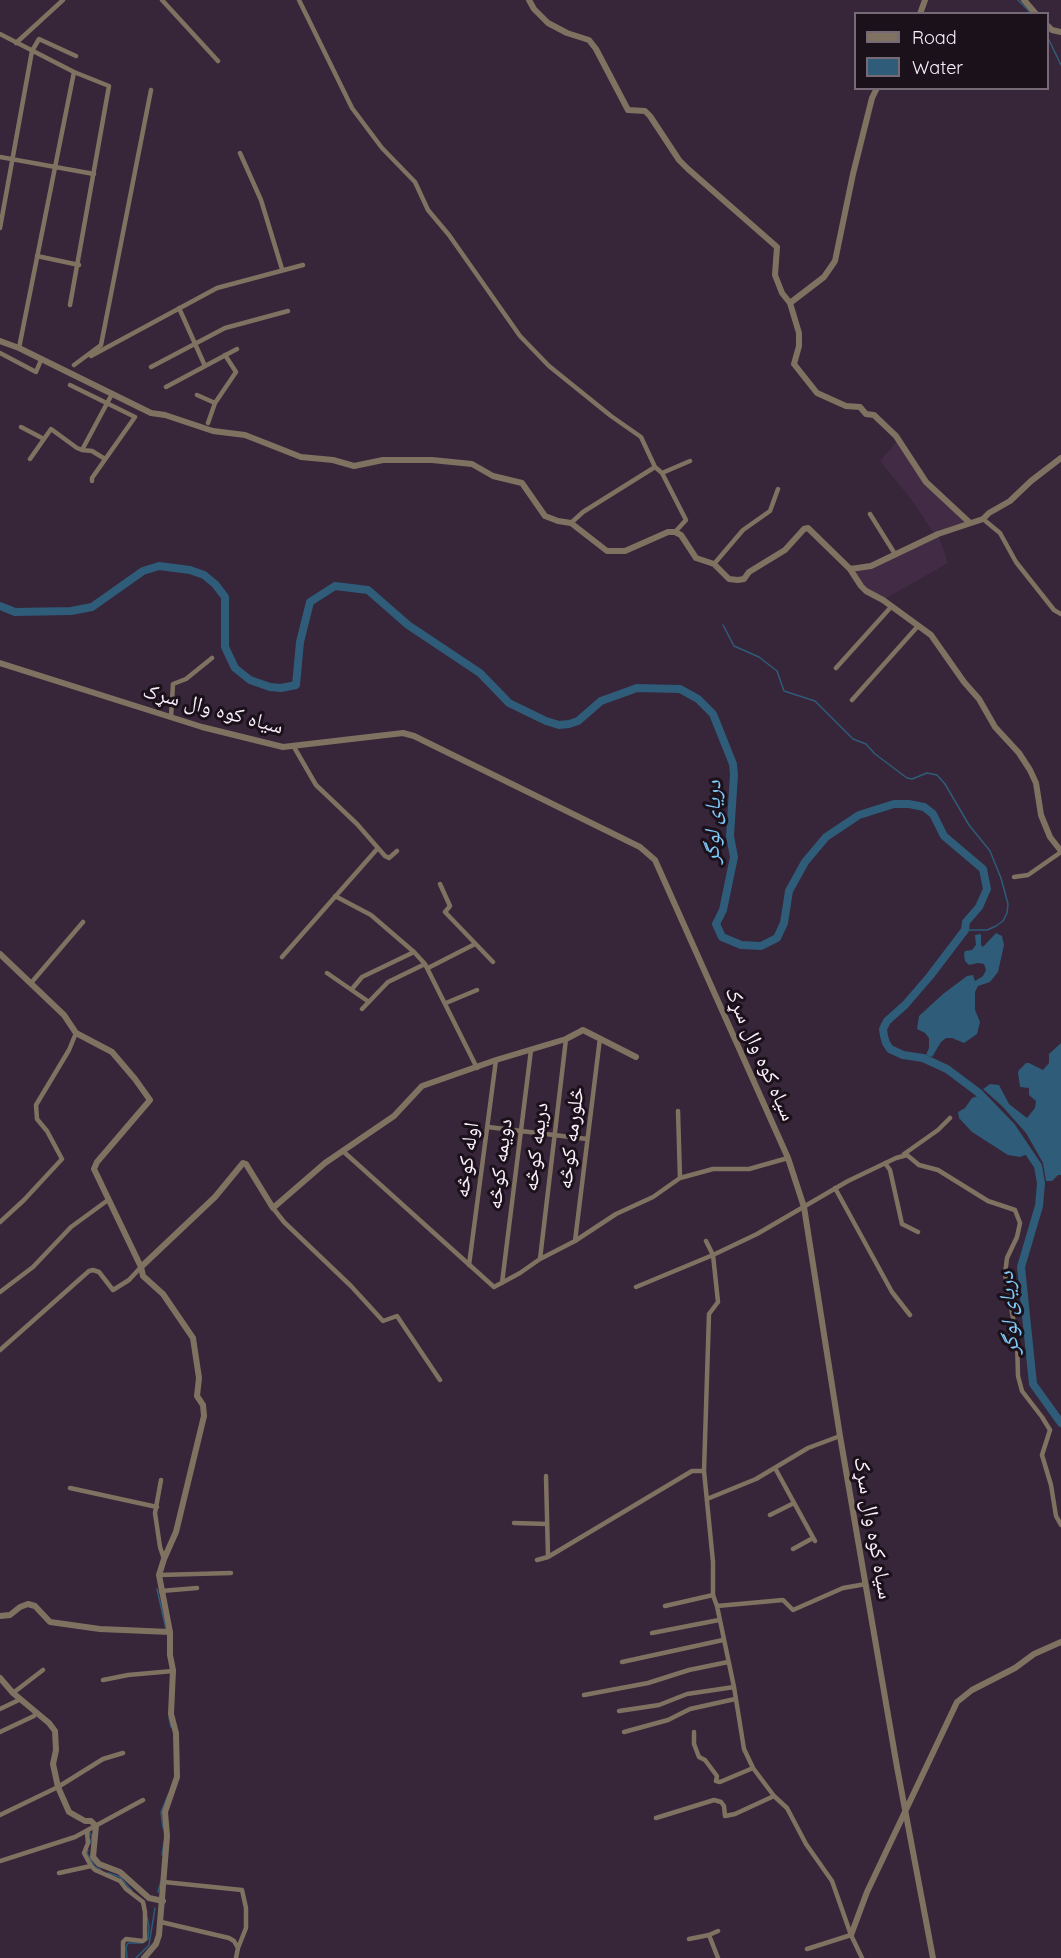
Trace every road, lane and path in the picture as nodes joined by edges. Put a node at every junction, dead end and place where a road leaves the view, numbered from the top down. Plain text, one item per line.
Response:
1 (63, 0) edge
2 (162, 0) edge
3 (299, 0) edge
4 (529, 0) edge
5 (1024, 0) edge
6 (1034, 12) edge
7 (0, 34) edge
8 (16, 43) junction
9 (32, 51) junction
10 (76, 56) dead end
11 (218, 61) dead end
12 (74, 72) junction
13 (151, 90) dead end
14 (876, 90) edge
15 (240, 153) dead end
16 (0, 157) edge
17 (13, 159) junction
18 (55, 166) junction
19 (94, 174) junction
20 (0, 228) edge
21 (37, 256) junction
22 (79, 265) junction
23 (303, 265) dead end
24 (282, 269) junction
25 (790, 303) junction
26 (70, 305) dead end
27 (179, 308) junction
28 (288, 310) dead end
29 (0, 341) edge
30 (195, 344) junction
31 (19, 348) junction
32 (237, 349) dead end
33 (0, 354) edge
34 (225, 355) junction
35 (41, 360) junction
36 (74, 365) junction
37 (206, 366) junction
38 (151, 367) dead end
39 (66, 372) junction
40 (70, 385) dead end
41 (166, 387) dead end
42 (112, 394) junction
43 (197, 395) dead end
44 (108, 403) junction
45 (215, 404) junction
46 (207, 423) dead end
47 (21, 428) dead end
48 (44, 439) junction
49 (82, 450) junction
50 (1061, 458) edge
51 (30, 459) dead end
52 (105, 459) junction
53 (690, 461) dead end
54 (655, 467) junction
55 (662, 474) junction
56 (92, 481) dead end
57 (778, 489) dead end
58 (870, 514) dead end
59 (983, 519) junction
60 (571, 523) junction
61 (970, 523) junction
62 (675, 532) junction
63 (895, 554) junction
64 (714, 564) junction
65 (850, 569) junction
66 (891, 607) junction
67 (1061, 614) edge
68 (918, 626) junction
69 (212, 658) dead end
70 (0, 663) edge
71 (836, 668) dead end
72 (852, 700) dead end
73 (171, 717) junction
74 (294, 747) junction
75 (378, 848) junction
76 (397, 851) dead end
77 (1061, 852) edge
78 (1014, 878) dead end
79 (440, 884) dead end
80 (334, 896) junction
81 (83, 922) dead end
82 (475, 944) junction
83 (414, 952) junction
84 (0, 954) edge
85 (282, 957) dead end
86 (493, 962) dead end
87 (426, 966) junction
88 (327, 973) dead end
89 (31, 984) junction
90 (352, 989) junction
91 (477, 990) dead end
92 (369, 1002) junction
93 (446, 1003) junction
94 (362, 1010) dead end
95 (76, 1033) junction
96 (600, 1038) junction
97 (566, 1039) junction
98 (531, 1050) junction
99 (636, 1056) dead end
100 (496, 1060) junction
101 (477, 1068) junction
102 (678, 1111) dead end
103 (950, 1118) dead end
104 (488, 1127) junction
105 (521, 1131) junction
106 (554, 1136) junction
107 (587, 1139) junction
108 (344, 1152) junction
109 (788, 1158) junction
110 (896, 1158) junction
111 (885, 1164) junction
112 (681, 1178) junction
113 (835, 1188) junction
114 (108, 1200) junction
115 (804, 1207) junction
116 (273, 1208) junction
117 (0, 1222) edge
118 (918, 1232) dead end
119 (575, 1241) junction
120 (706, 1241) dead end
121 (713, 1255) junction
122 (540, 1259) junction
123 (469, 1265) junction
124 (141, 1267) junction
125 (502, 1282) junction
126 (636, 1287) dead end
127 (0, 1292) edge
128 (910, 1315) dead end
129 (0, 1350) edge
130 (440, 1380) dead end
131 (840, 1436) junction
132 (775, 1468) junction
133 (704, 1471) junction
134 (546, 1476) dead end
135 (161, 1480) dead end
136 (70, 1488) dead end
137 (707, 1499) junction
138 (794, 1503) junction
139 (157, 1507) junction
140 (770, 1515) dead end
141 (514, 1523) dead end
142 (547, 1524) junction
143 (1061, 1525) edge
144 (793, 1549) dead end
145 (548, 1557) junction
146 (164, 1559) junction
147 (537, 1560) dead end
148 (231, 1573) dead end
149 (159, 1575) junction
150 (866, 1584) junction
151 (197, 1588) dead end
152 (161, 1591) junction
153 (712, 1595) junction
154 (664, 1606) dead end
155 (717, 1606) junction
156 (0, 1616) edge
157 (719, 1620) junction
158 (167, 1632) junction
159 (652, 1633) dead end
160 (723, 1640) junction
161 (1061, 1642) edge
162 (622, 1662) dead end
163 (728, 1662) junction
164 (43, 1670) dead end
165 (173, 1671) junction
166 (0, 1678) edge
167 (103, 1680) dead end
168 (734, 1687) junction
169 (13, 1693) junction
170 (584, 1695) dead end
171 (21, 1699) junction
172 (735, 1699) junction
173 (0, 1709) edge
174 (619, 1711) dead end
175 (36, 1713) junction
176 (0, 1732) edge
177 (624, 1732) dead end
178 (694, 1732) dead end
179 (123, 1753) dead end
180 (753, 1768) junction
181 (58, 1786) junction
182 (774, 1796) junction
183 (143, 1800) dead end
184 (905, 1810) junction
185 (0, 1815) edge
186 (656, 1818) dead end
187 (96, 1826) junction
188 (87, 1832) junction
189 (0, 1861) edge
190 (91, 1866) junction
191 (59, 1873) dead end
192 (164, 1882) junction
193 (163, 1901) junction
194 (161, 1922) junction
195 (718, 1931) dead end
196 (710, 1935) junction
197 (850, 1935) junction
198 (689, 1939) dead end
199 (238, 1948) junction
200 (807, 1949) dead end
201 (123, 1958) edge
202 (144, 1958) edge
203 (236, 1958) edge
204 (718, 1958) edge
205 (862, 1958) edge
206 (933, 1958) edge

1 - 8 street
2 - 11 street
3 - 54 street
4 - 25 street
5 - 6 street
7 - 8 street
8 - 9 street
9 - 10 street
9 - 12 street
9 - 17 street
12 - 18 street
12 - 19 street
13 - 36 street
14 - 25 street
15 - 24 street
16 - 17 street
17 - 18 street
17 - 20 street
18 - 19 street
18 - 21 street
19 - 22 street
21 - 22 street
21 - 31 street
22 - 26 street
23 - 24 street
24 - 27 street
25 - 61 street
27 - 30 street
27 - 36 street
28 - 30 street
29 - 31 street
30 - 37 street
30 - 38 street
31 - 35 street
32 - 34 street
33 - 35 street
34 - 37 street
34 - 45 street
35 - 39 street
36 - 39 street
37 - 41 street
39 - 42 street
40 - 44 street
42 - 44 street
42 - 60 street
43 - 45 street
44 - 49 street
44 - 52 street
45 - 46 street
47 - 48 street
48 - 49 street
48 - 51 street
49 - 52 street
50 - 59 street
52 - 56 street
53 - 55 street
54 - 55 street
54 - 60 street
55 - 62 street
57 - 64 street
58 - 63 street
59 - 61 street
59 - 67 street
60 - 62 street
61 - 63 street
62 - 64 street
63 - 65 street
64 - 65 street
65 - 66 street
66 - 68 street
66 - 71 street
68 - 72 street
68 - 77 street
69 - 73 street
70 - 73 street, سیاه کوه وال سړک
73 - 74 street, سیاه کوه وال سړک
74 - 75 street
74 - 109 street, سیاه کوه وال سړک
75 - 76 street
75 - 80 street
77 - 78 street
79 - 82 street
80 - 83 street
80 - 85 street
81 - 89 street
82 - 86 street
82 - 87 street
83 - 87 street
83 - 90 street
84 - 89 street
87 - 92 street
87 - 93 street
88 - 90 street
89 - 95 street
90 - 92 street
91 - 93 street
92 - 94 street
93 - 101 street
95 - 114 street
95 - 117 street
96 - 97 street
96 - 99 street
96 - 107 street, څلورمه کوڅه
97 - 98 street
97 - 106 street, دریمه کوڅه
98 - 100 street
98 - 105 street, دویمه کوڅه
100 - 101 street
100 - 104 street, اوله کوڅه
101 - 108 street
102 - 112 street
103 - 110 street
104 - 105 street
104 - 123 street, اوله کوڅه
105 - 106 street
105 - 125 street, دویمه کوڅه
106 - 107 street
106 - 122 street, دریمه کوڅه
107 - 119 street, څلورمه کوڅه
108 - 116 street
108 - 123 street
109 - 112 street
109 - 115 street, سیاه کوه وال سړک
110 - 111 street
110 - 143 street
111 - 113 street
111 - 118 street
112 - 119 street
113 - 115 street
113 - 128 street
114 - 124 street
114 - 127 street
115 - 121 street
115 - 131 street, سیاه کوه وال سړک
116 - 124 street
116 - 130 street
119 - 122 street
120 - 121 street
121 - 126 street
121 - 133 street
122 - 125 street
123 - 125 street
124 - 129 street
124 - 146 street
131 - 132 street
131 - 150 street, سیاه کوه وال سړک
132 - 137 street
132 - 138 street
133 - 137 street
133 - 145 street
134 - 142 street
135 - 139 street
136 - 139 street
137 - 153 street
138 - 140 street
138 - 144 street
139 - 146 street
141 - 142 street
142 - 145 street
145 - 147 street
146 - 149 street
148 - 149 street
149 - 152 street
150 - 155 street
150 - 184 street, سیاه کوه وال سړک
151 - 152 street
152 - 158 street
153 - 154 street
153 - 155 street
155 - 157 street
156 - 158 street
157 - 159 street
157 - 160 street
158 - 165 street
160 - 162 street
160 - 163 street
161 - 184 street
163 - 168 street
163 - 170 street
164 - 169 street
165 - 167 street
165 - 192 street
166 - 169 street
168 - 172 street
168 - 174 street
169 - 171 street
171 - 173 street
171 - 175 street
172 - 177 street
172 - 180 street
175 - 176 street
175 - 181 street
178 - 180 street
179 - 181 street
180 - 182 street
181 - 185 street
181 - 187 street
182 - 186 street
182 - 197 street
183 - 187 street
184 - 197 street
184 - 206 street, سیاه کوه وال سړک
187 - 188 street
187 - 193 street
188 - 189 street
188 - 190 street
190 - 191 street
190 - 201 street
192 - 193 street
192 - 199 street
193 - 194 street
194 - 199 street
194 - 202 street
195 - 196 street
196 - 198 street
196 - 204 street
197 - 200 street
197 - 205 street
199 - 203 street

